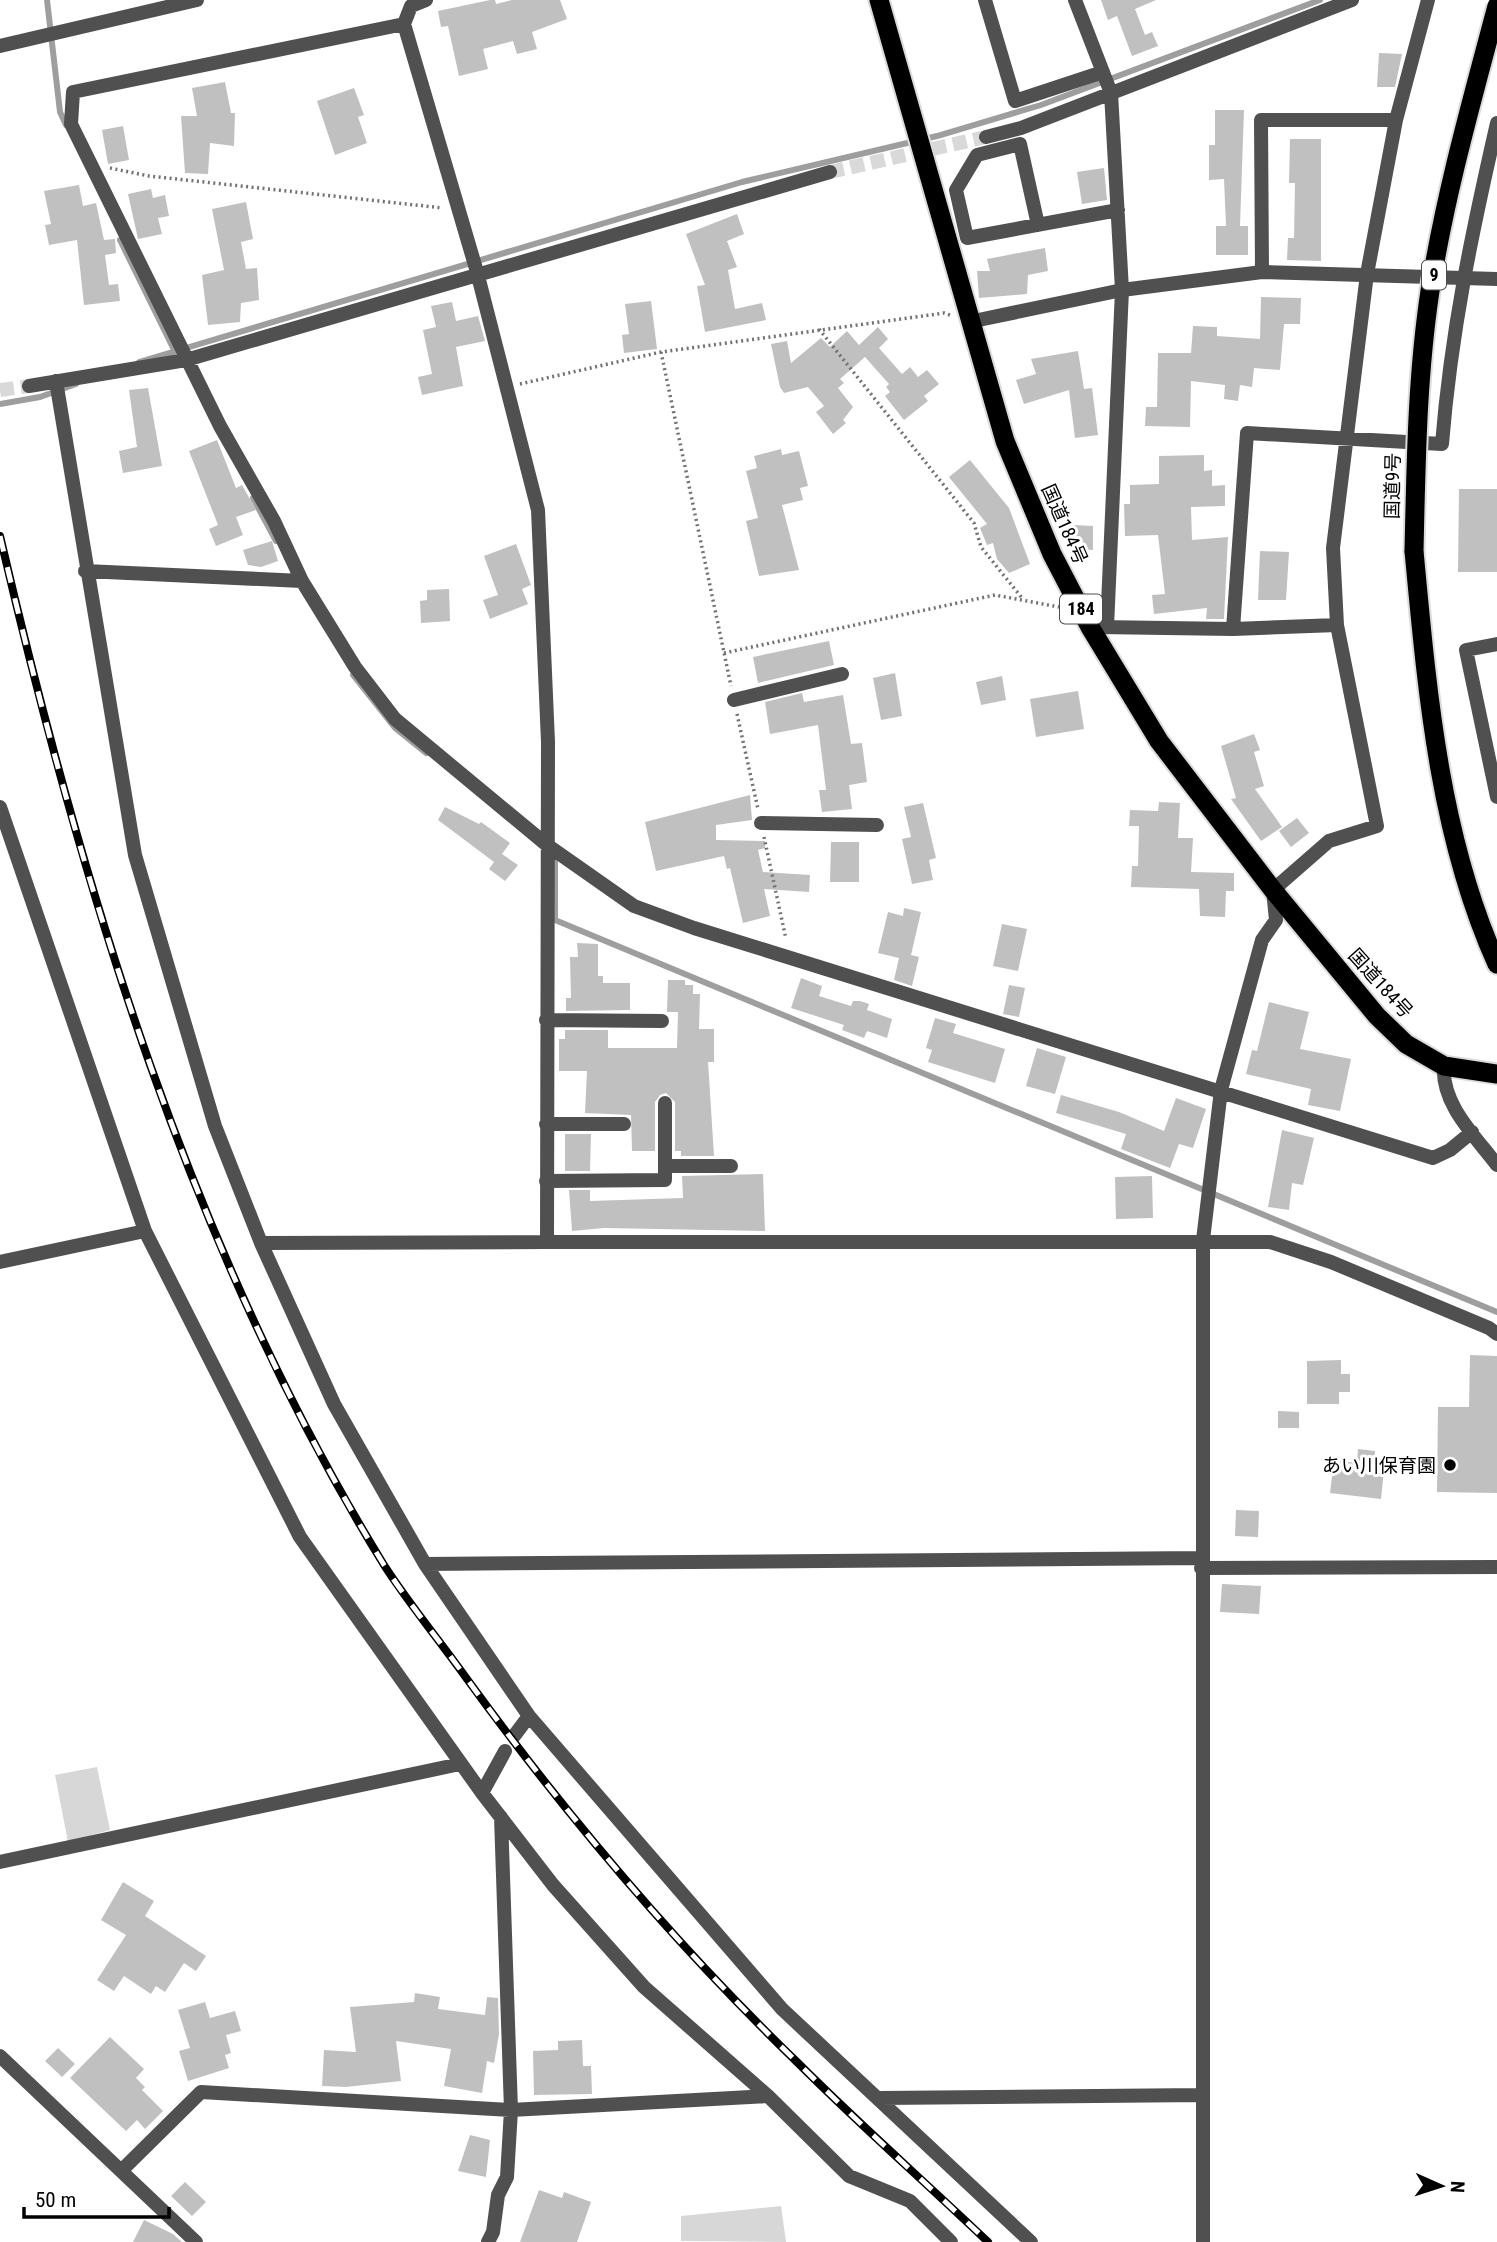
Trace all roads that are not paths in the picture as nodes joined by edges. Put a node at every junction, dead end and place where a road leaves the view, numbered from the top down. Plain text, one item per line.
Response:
1 (197, 0) edge
2 (426, 0) edge
3 (879, 0) edge
4 (985, 0) edge
5 (1075, 0) edge
6 (1352, 0) edge
7 (1428, 0) edge
8 (1497, 6) edge
9 (404, 24) junction
10 (0, 46) edge
11 (1102, 72) junction
12 (1111, 93) junction
13 (1396, 120) junction
14 (1497, 123) edge
15 (986, 137) tunnel mouth
16 (830, 172) tunnel mouth
17 (1118, 210) junction
18 (1038, 225) junction
19 (477, 272) junction
20 (1262, 272) junction
21 (1367, 274) junction
22 (1462, 278) junction
23 (1497, 279) edge
24 (1122, 290) junction
25 (969, 322) junction
26 (186, 360) junction
27 (56, 381) junction
28 (29, 386) tunnel mouth
29 (1348, 440) junction
30 (85, 571) junction
31 (302, 581) junction
32 (1093, 622) junction
33 (1338, 625) junction
34 (1233, 629) junction
35 (1497, 644) edge
36 (842, 674) dead end
37 (734, 700) road end
38 (1497, 717) edge
39 (1481, 718) junction
40 (1497, 797) edge
41 (0, 807) edge
42 (761, 823) road end
43 (877, 825) dead end
44 (547, 845) junction
45 (1273, 890) junction
46 (1497, 964) edge
47 (546, 1020) junction
48 (662, 1021) dead end
49 (1444, 1066) junction
50 (1497, 1073) edge
51 (1222, 1090) junction
52 (665, 1103) dead end
53 (546, 1124) junction
54 (624, 1124) dead end
55 (1472, 1132) junction
56 (1497, 1165) edge
57 (665, 1166) junction
58 (731, 1166) dead end
59 (547, 1181) junction
60 (145, 1231) junction
61 (1203, 1240) junction
62 (547, 1242) junction
63 (261, 1243) junction
64 (0, 1262) edge
65 (1497, 1334) edge
66 (1201, 1563) junction
67 (425, 1564) junction
68 (1497, 1567) edge
69 (529, 1716) junction
70 (514, 1736) dead end
71 (505, 1751) dead end
72 (460, 1764) junction
73 (482, 1793) junction
74 (501, 1817) junction
75 (0, 1862) edge
76 (0, 2056) edge
77 (1202, 2095) junction
78 (768, 2096) junction
79 (881, 2098) junction
80 (511, 2110) junction
81 (121, 2171) junction
82 (196, 2242) edge
83 (488, 2242) edge
84 (951, 2242) edge
85 (1031, 2242) edge
86 (1203, 2242) edge

1 - 10 street
2 - 9 street
3 - 25 highway, 国道184号 / 184
4 - 11 street
5 - 11 street
6 - 12 street
7 - 13 street
8 - 46 highway, 国道9号 / 9, bridge
9 - 19 street
9 - 26 street
11 - 12 street
12 - 15 street
12 - 17 street
13 - 20 street
13 - 21 street
14 - 22 street
16 - 19 street
17 - 18 street
17 - 24 street
18 - 18 street
19 - 26 street
19 - 44 street
20 - 21 street
20 - 24 street
21 - 22 street
21 - 29 street
22 - 23 street
22 - 29 street
24 - 25 street
24 - 32 street
25 - 32 highway, 国道184号 / 184
26 - 27 street
26 - 31 street
27 - 28 street
27 - 30 street
29 - 33 street
29 - 34 street
30 - 31 street
30 - 63 street
31 - 44 street
32 - 34 street
32 - 45 highway, 国道184号 / 184
33 - 34 street
33 - 45 street
35 - 39 street
36 - 37 street
38 - 39 street
39 - 40 street
41 - 60 street
42 - 43 street
44 - 47 street
44 - 51 street
45 - 49 highway, 国道184号 / 184
45 - 51 street
47 - 48 street
47 - 53 street
49 - 50 highway, 国道184号 / 184
49 - 55 street
51 - 55 street
51 - 61 street
52 - 57 street
53 - 54 street
53 - 59 street
55 - 56 street
57 - 58 street
57 - 59 street
59 - 62 street
60 - 64 street
60 - 72 street
61 - 62 street
61 - 65 street
61 - 66 street
62 - 63 street
63 - 67 street
66 - 67 street
66 - 68 street
66 - 77 street
67 - 69 street
69 - 70 street
69 - 79 street
71 - 73 street
72 - 73 street
72 - 75 street
73 - 74 street
74 - 78 street
74 - 80 street
76 - 81 street
77 - 79 street
77 - 86 street
78 - 80 street
78 - 84 street
79 - 85 street
80 - 81 street
80 - 83 street
81 - 82 street

